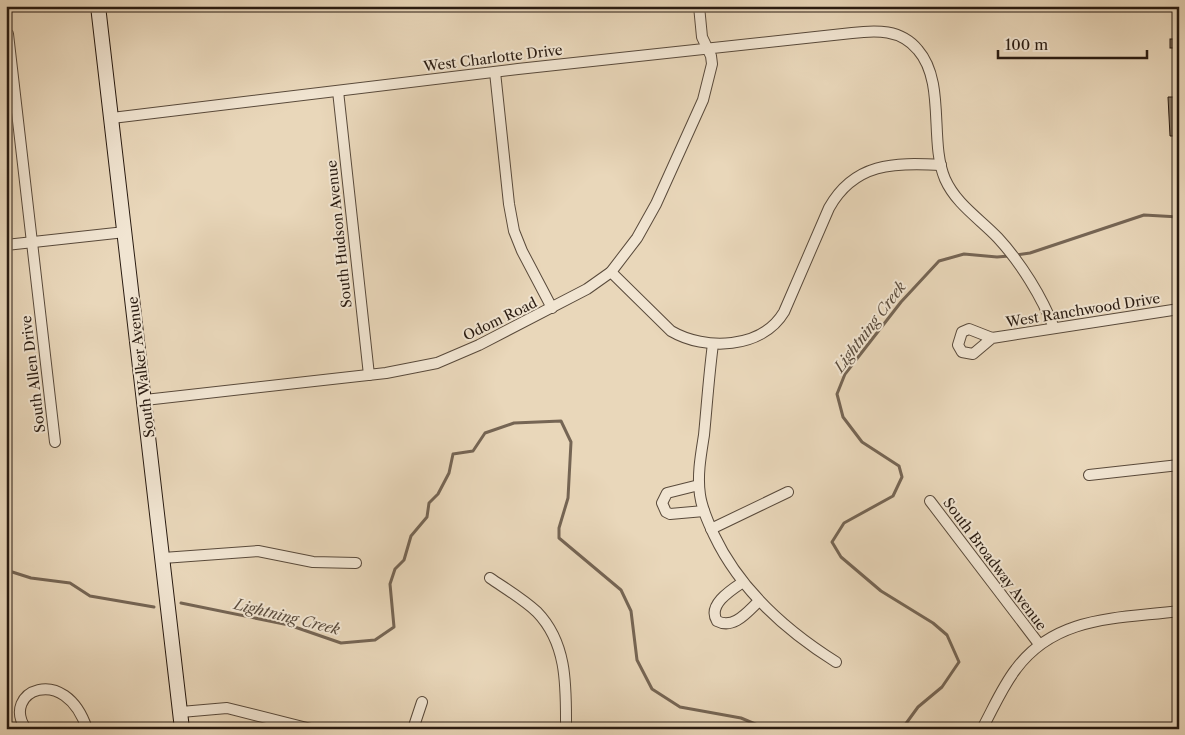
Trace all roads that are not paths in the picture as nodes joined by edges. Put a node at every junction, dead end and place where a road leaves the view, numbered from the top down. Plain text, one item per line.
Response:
1 (98, 6) edge
2 (699, 6) edge
3 (8, 34) dead end
4 (706, 48) junction
5 (495, 72) junction
6 (338, 90) junction
7 (112, 118) junction
8 (940, 165) junction
9 (125, 232) junction
10 (32, 242) junction
11 (6, 244) edge
12 (611, 272) junction
13 (552, 308) junction
14 (1179, 309) edge
15 (1054, 328) junction
16 (992, 338) dead end
17 (713, 344) junction
18 (368, 375) junction
19 (144, 400) junction
20 (55, 442) dead end
21 (1179, 465) edge
22 (1089, 475) dead end
23 (699, 485) junction
24 (788, 492) dead end
25 (930, 501) dead end
26 (704, 511) junction
27 (711, 529) junction
28 (163, 558) junction
29 (356, 563) dead end
30 (490, 578) dead end
31 (743, 582) junction
32 (760, 601) junction
33 (1179, 611) edge
34 (1039, 644) junction
35 (836, 662) dead end
36 (422, 702) dead end
37 (180, 712) junction
38 (26, 729) edge
39 (87, 729) edge
40 (182, 729) edge
41 (311, 729) edge
42 (413, 729) edge
43 (566, 729) edge
44 (982, 729) edge

1 - 7 main road, South Walker Avenue
2 - 4 street, Odom Road
3 - 10 street, South Allen Drive
4 - 5 street, West Charlotte Drive
4 - 8 street, West Charlotte Drive
4 - 12 street, Odom Road
5 - 6 street, West Charlotte Drive
5 - 13 street
6 - 7 street, West Charlotte Drive
6 - 18 street, South Hudson Avenue
7 - 9 main road, South Walker Avenue
8 - 15 street
8 - 17 street
9 - 10 street
9 - 19 main road, South Walker Avenue
10 - 11 street
10 - 20 street, South Allen Drive
12 - 13 street, Odom Road
12 - 17 street
13 - 18 street, Odom Road
14 - 15 street, West Ranchwood Drive
15 - 16 street, West Ranchwood Drive
17 - 23 street
18 - 19 street, Odom Road
19 - 28 main road, South Walker Avenue
21 - 22 street
23 - 26 street
23 - 26 street
24 - 27 street
25 - 34 street, South Broadway Avenue
26 - 27 street
27 - 31 street
28 - 29 street
28 - 37 main road, South Walker Avenue
30 - 43 street
31 - 32 street
31 - 32 street
32 - 35 street
33 - 34 street
34 - 44 street
36 - 42 street
37 - 40 main road, South Walker Avenue
37 - 41 street
38 - 39 street

